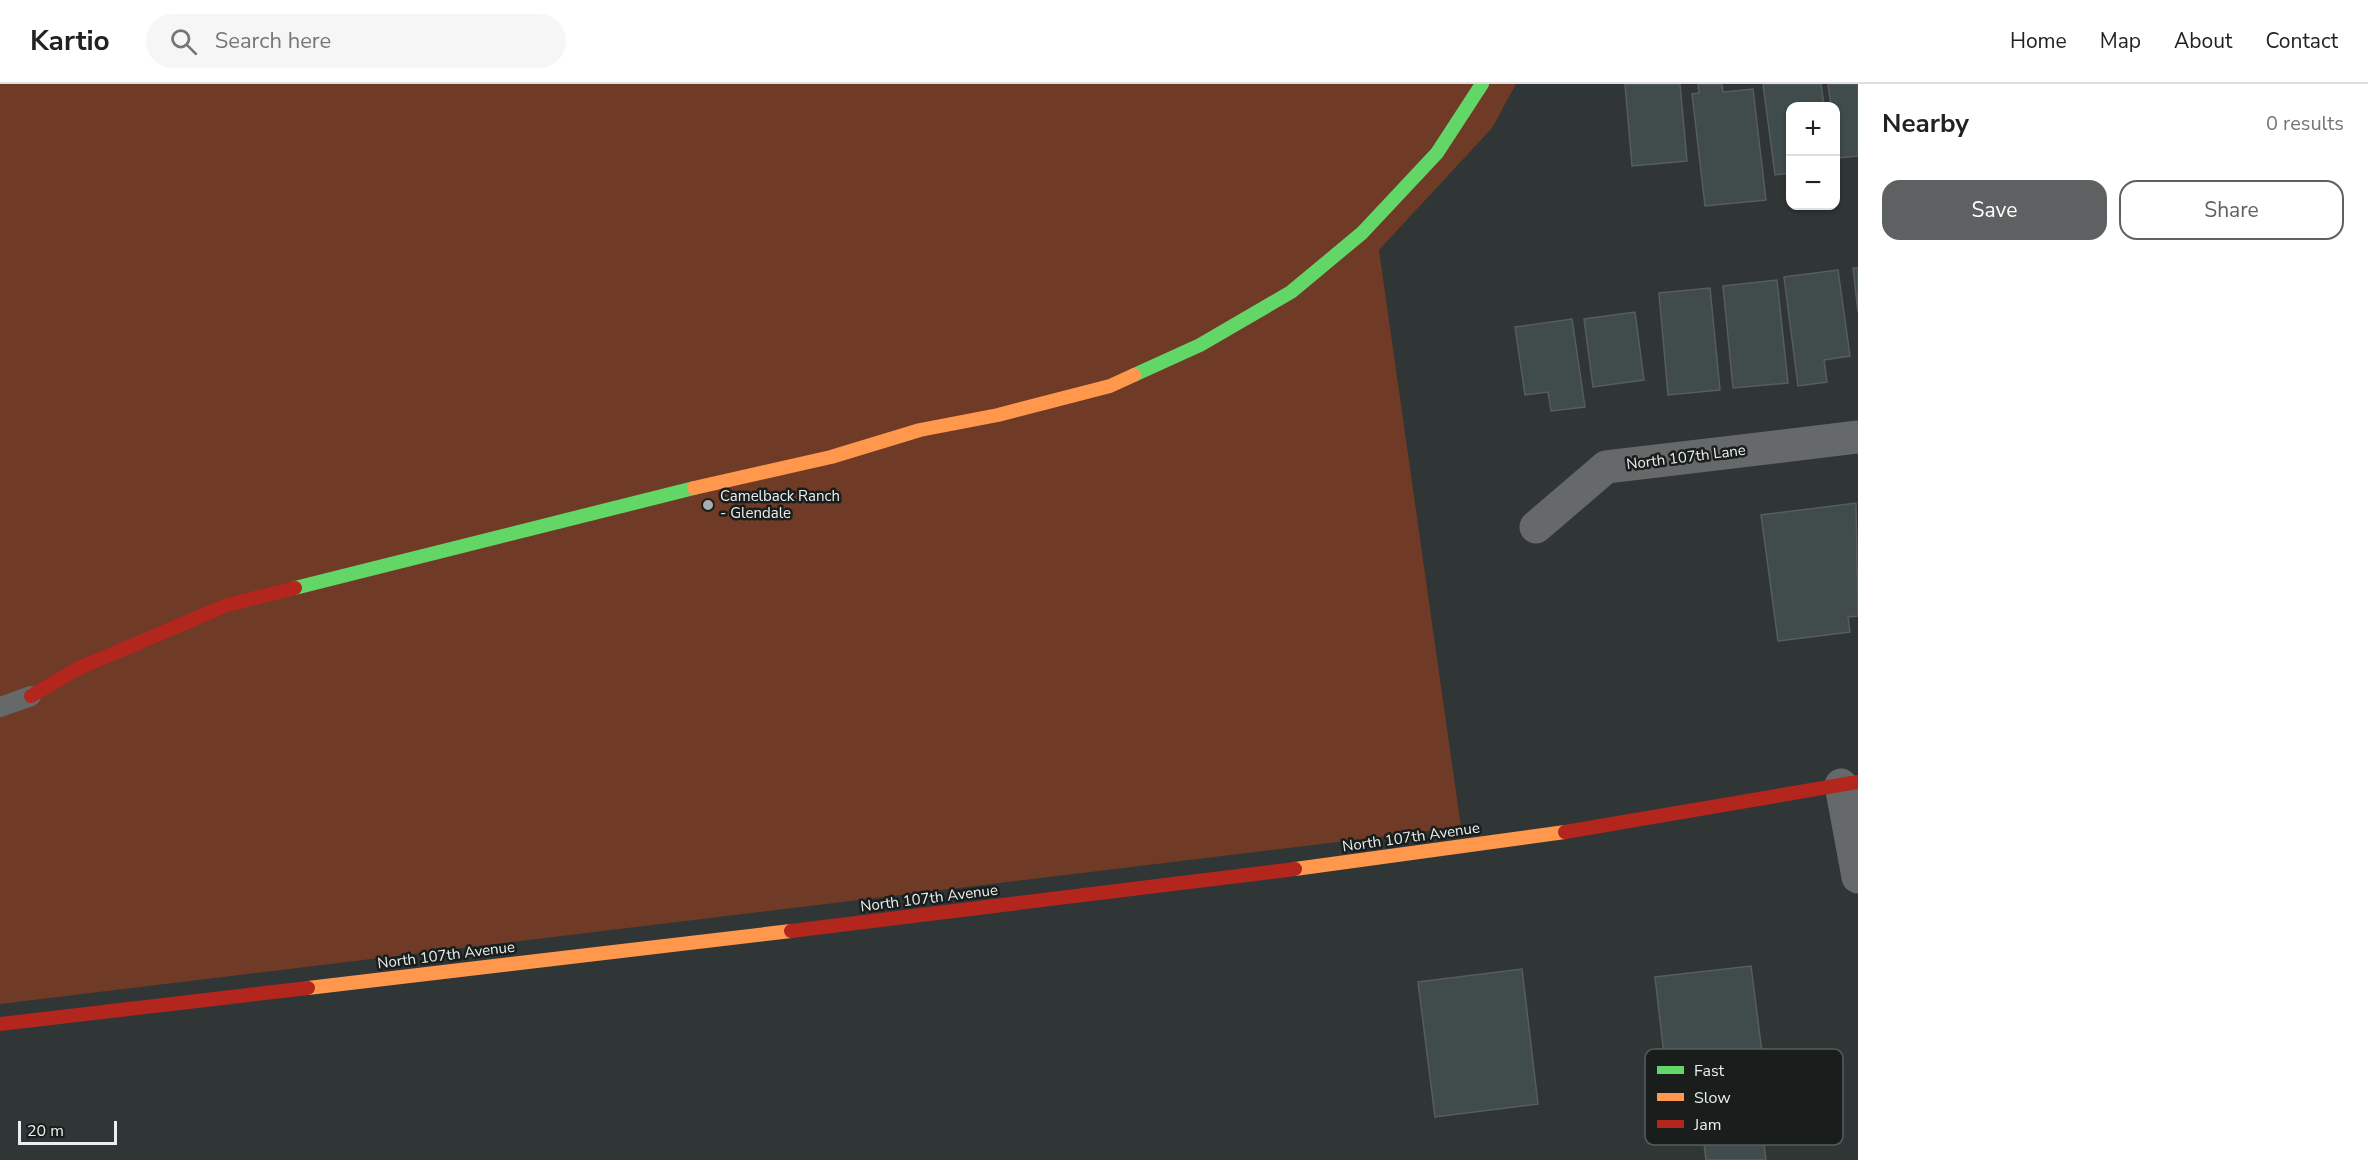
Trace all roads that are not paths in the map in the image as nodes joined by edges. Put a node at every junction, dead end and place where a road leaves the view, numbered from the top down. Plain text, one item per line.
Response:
1 (1482, 84) edge
2 (1858, 437) edge
3 (1536, 526) dead end
4 (31, 696) joint
5 (0, 707) edge
6 (1849, 784) edge
7 (1858, 877) edge
8 (0, 1024) edge

1 - 4 street
2 - 3 street, North 107th Lane
4 - 5 lane
6 - 7 street
6 - 8 street, North 107th Avenue

